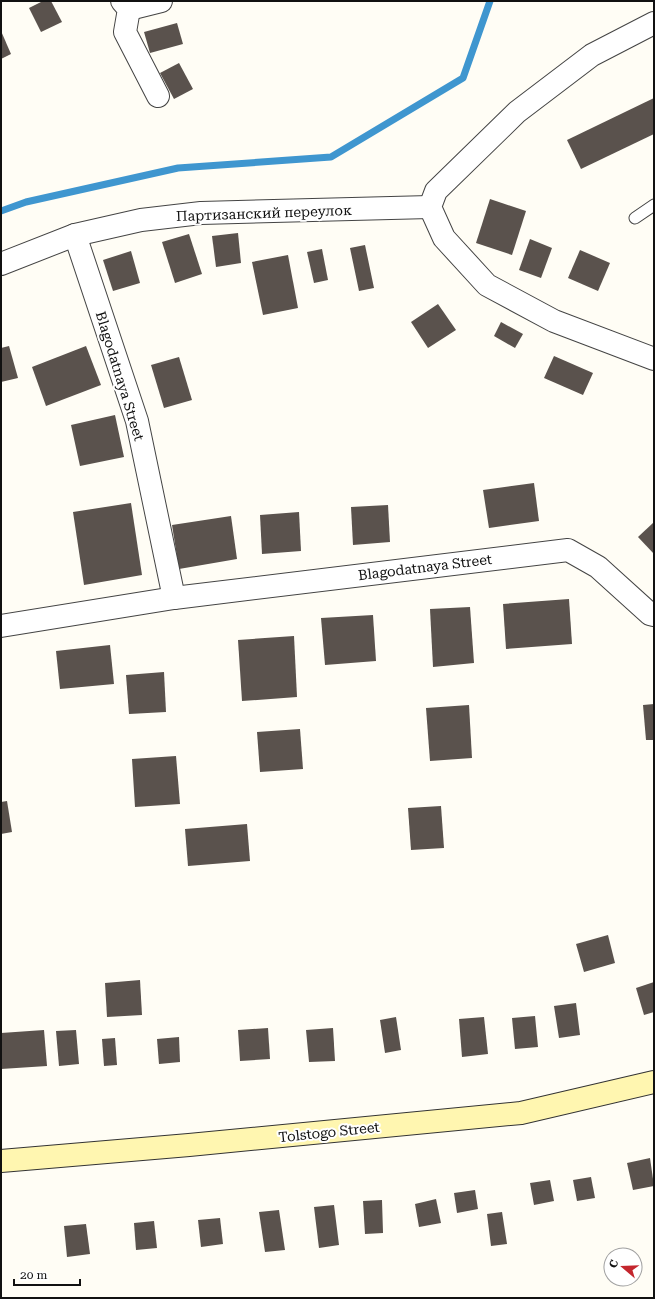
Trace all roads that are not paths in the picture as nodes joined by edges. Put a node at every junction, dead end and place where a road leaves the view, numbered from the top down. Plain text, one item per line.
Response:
1 (161, 1) edge
2 (125, 5) edge
3 (654, 23) edge
4 (158, 96) dead end
5 (654, 205) edge
6 (430, 207) junction
7 (635, 218) dead end
8 (75, 235) junction
9 (1, 264) edge
10 (654, 359) edge
11 (174, 598) junction
12 (654, 615) edge
13 (1, 626) edge
14 (654, 1082) edge
15 (1, 1161) edge

1 - 2 street
2 - 4 street
3 - 6 street
5 - 7 lane
6 - 8 street, Партизанский переулок
6 - 10 street
8 - 9 street
8 - 11 street, Blagodatnaya Street
11 - 12 street, Blagodatnaya Street
11 - 13 street, Blagodatnaya Street
14 - 15 main road, Tolstogo Street

